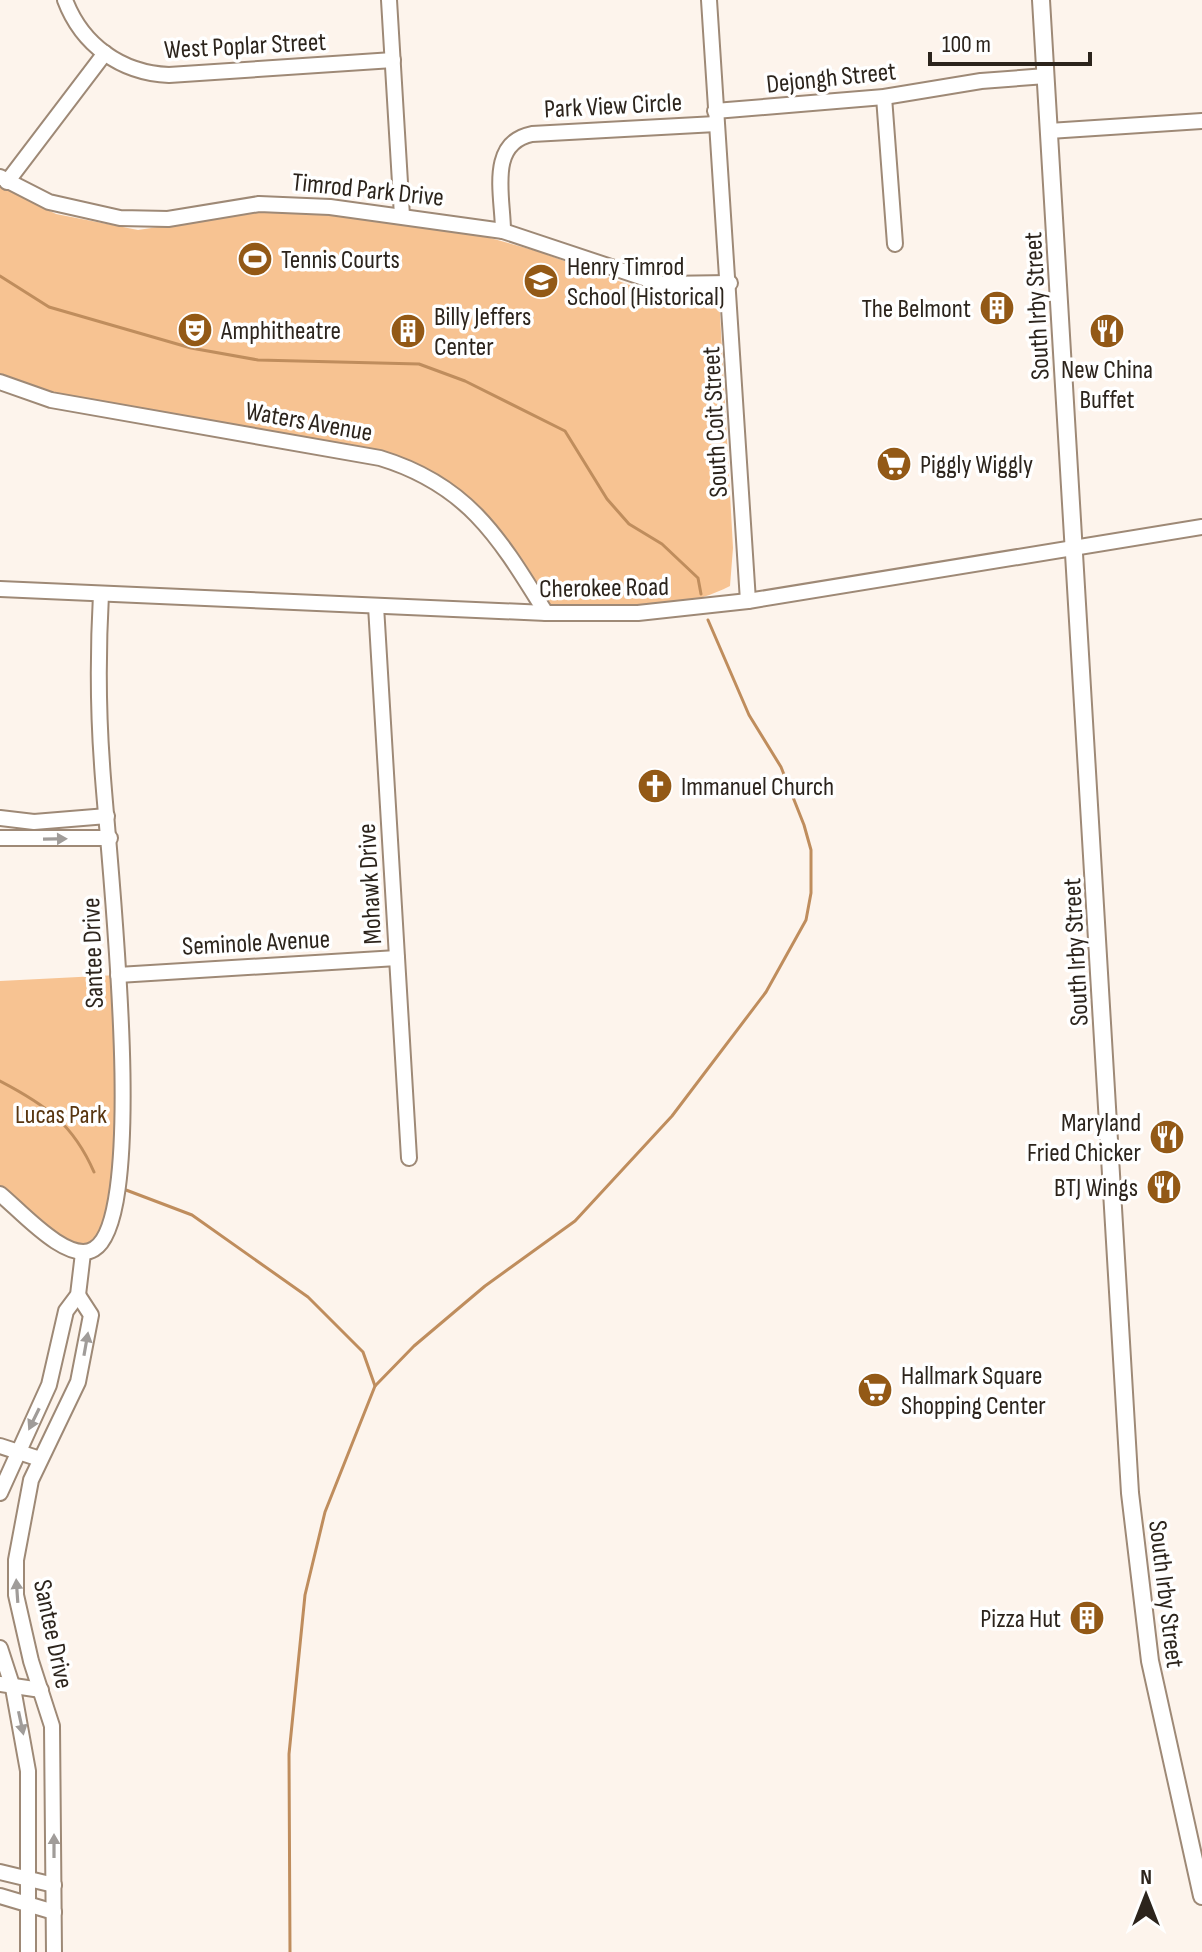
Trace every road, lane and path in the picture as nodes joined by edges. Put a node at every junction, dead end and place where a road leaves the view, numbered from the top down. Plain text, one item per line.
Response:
1 (65, 0) edge
2 (389, 0) edge
3 (709, 0) edge
4 (1041, 0) edge
5 (105, 53) junction
6 (393, 60) junction
7 (1046, 76) junction
8 (884, 97) junction
9 (716, 118) junction
10 (1202, 121) edge
11 (1049, 131) junction
12 (4, 180) edge
13 (402, 216) junction
14 (503, 231) junction
15 (895, 244) dead end
16 (730, 283) junction
17 (0, 382) edge
18 (1202, 527) edge
19 (1073, 546) junction
20 (0, 589) edge
21 (101, 594) junction
22 (748, 601) junction
23 (376, 606) junction
24 (546, 613) junction
25 (107, 816) junction
26 (0, 818) edge
27 (0, 838) edge
28 (110, 838) junction
29 (397, 958) junction
30 (118, 975) junction
31 (409, 1158) dead end
32 (0, 1194) edge
33 (83, 1253) junction
34 (78, 1295) junction
35 (0, 1446) edge
36 (17, 1452) junction
37 (40, 1459) junction
38 (4, 1472) edge
39 (31, 1480) junction
40 (0, 1493) edge
41 (1, 1656) edge
42 (31, 1661) junction
43 (7, 1686) edge
44 (41, 1690) junction
45 (0, 1872) edge
46 (26, 1879) junction
47 (54, 1885) junction
48 (0, 1896) edge
49 (1202, 1896) edge
50 (27, 1904) junction
51 (54, 1912) junction
52 (28, 1952) edge
53 (54, 1952) edge

1 - 5 street, West Poplar Street
2 - 6 street
3 - 9 street, South Coit Street
4 - 7 main road, South Irby Street
5 - 6 street, West Poplar Street
5 - 12 street
6 - 13 street
7 - 8 street, Dejongh Street
7 - 11 main road, South Irby Street
8 - 9 street, Dejongh Street
8 - 15 street
9 - 14 street, Park View Circle
9 - 16 street, South Coit Street
10 - 11 street
11 - 19 main road, South Irby Street
12 - 13 street, Timrod Park Drive
13 - 14 street, Timrod Park Drive
14 - 16 street, Timrod Park Drive
16 - 22 street, South Coit Street
17 - 24 street, Waters Avenue
18 - 19 street, Cherokee Road
19 - 22 street, Cherokee Road
19 - 49 main road, South Irby Street
20 - 21 street, Cherokee Road
21 - 23 street, Cherokee Road
21 - 25 street, Santee Drive
22 - 24 street, Cherokee Road
23 - 24 street, Cherokee Road
23 - 29 street, Mohawk Drive
25 - 26 street
25 - 28 street, Santee Drive
27 -> 28 street
28 - 30 street, Santee Drive
29 - 30 street, Seminole Avenue
29 - 31 street, Mohawk Drive
30 - 33 street, Santee Drive
32 - 33 street
33 - 34 street, Santee Drive
34 -> 36 street, Santee Drive
37 -> 34 street, Santee Drive
35 - 36 street
36 - 37 street
36 - 38 street, Santee Drive
37 - 39 street, Santee Drive
38 - 39 street
38 - 40 street, Santee Drive
42 -> 39 street, Santee Drive
41 - 42 street
41 - 43 street, Santee Drive
42 - 44 street, Santee Drive
43 - 44 street
43 -> 46 street, Santee Drive
47 -> 44 street, Santee Drive
45 - 46 street
46 - 47 street
46 - 50 street, Santee Drive
47 - 51 street, Santee Drive
48 - 50 street
50 - 51 street
50 - 52 street, Santee Drive
51 - 53 street, Santee Drive

